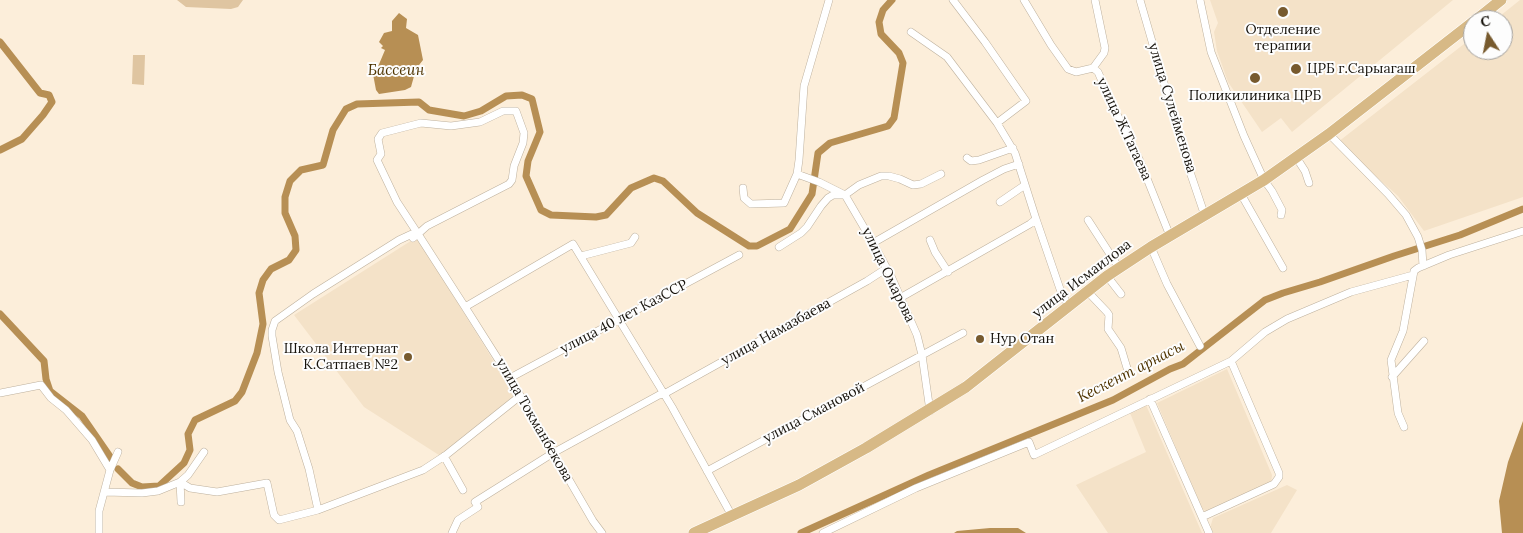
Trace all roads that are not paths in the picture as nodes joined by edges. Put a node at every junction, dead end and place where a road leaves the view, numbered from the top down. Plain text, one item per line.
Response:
1 (829, 0) edge
2 (953, 0) edge
3 (1024, 0) edge
4 (1095, 0) edge
5 (1140, 0) edge
6 (1200, 0) edge
7 (1502, 0) edge
8 (1489, 10) edge
9 (1463, 30) edge
10 (911, 32) dead end
11 (1093, 68) junction
12 (998, 123) junction
13 (1329, 134) junction
14 (1012, 148) junction
15 (1296, 157) junction
16 (967, 158) dead end
17 (1019, 164) junction
18 (797, 174) junction
19 (941, 174) dead end
20 (1264, 180) junction
21 (1309, 183) dead end
22 (1025, 184) junction
23 (743, 188) dead end
24 (845, 194) junction
25 (1241, 194) junction
26 (1000, 202) dead end
27 (1281, 215) dead end
28 (1205, 216) junction
29 (1036, 219) junction
30 (1088, 220) dead end
31 (1523, 230) edge
32 (416, 236) junction
33 (1170, 236) junction
34 (635, 237) dead end
35 (930, 240) dead end
36 (873, 243) junction
37 (779, 246) dead end
38 (1151, 247) junction
39 (739, 255) dead end
40 (581, 256) junction
41 (1423, 266) junction
42 (886, 268) junction
43 (1119, 268) junction
44 (1284, 268) dead end
45 (948, 272) junction
46 (1413, 275) junction
47 (1107, 276) junction
48 (1087, 291) junction
49 (1121, 294) dead end
50 (900, 298) junction
51 (1068, 306) junction
52 (465, 308) junction
53 (619, 321) junction
54 (963, 333) dead end
55 (1424, 341) dead end
56 (1200, 346) dead end
57 (922, 355) junction
58 (1230, 361) junction
59 (1127, 368) dead end
60 (1392, 377) junction
61 (510, 378) junction
62 (0, 392) edge
63 (664, 394) junction
64 (520, 396) junction
65 (1150, 399) junction
66 (930, 410) junction
67 (1404, 427) dead end
68 (118, 452) dead end
69 (204, 452) dead end
70 (553, 454) junction
71 (444, 456) junction
72 (110, 470) junction
73 (707, 471) junction
74 (180, 482) junction
75 (464, 490) dead end
76 (105, 492) junction
77 (181, 502) dead end
78 (318, 510) junction
79 (732, 516) junction
80 (1202, 517) junction
81 (99, 533) edge
82 (452, 533) edge
83 (602, 533) edge
84 (694, 533) edge
85 (823, 533) edge
86 (1208, 533) edge

1 - 18 street
2 - 12 street
3 - 11 street, улица Ж.Тагаева
4 - 11 street
5 - 28 street, улица Сулейменова
6 - 20 street
7 - 8 main road, улица Исмаилова
9 - 13 main road, улица Исмаилова
10 - 12 street
11 - 33 street, улица Ж.Тагаева
12 - 14 street
13 - 15 main road, улица Исмаилова
13 - 41 street
14 - 16 street
14 - 17 street
15 - 20 main road, улица Исмаилова
15 - 21 street
17 - 22 street
17 - 36 street
18 - 23 street
18 - 24 street
19 - 24 street
20 - 25 main road, улица Исмаилова
20 - 27 street
22 - 26 street
22 - 29 street
24 - 36 street, улица Омарова
24 - 37 street
25 - 28 main road, улица Исмаилова
25 - 44 street
28 - 33 main road, улица Исмаилова
29 - 45 street
29 - 51 street
30 - 43 street
31 - 41 street
32 - 32 street, улица Токманбекова
32 - 52 street, улица Токманбекова
32 - 78 street, улица Токманбекова
33 - 38 main road, улица Исмаилова
34 - 40 street
35 - 45 street
36 - 42 street, улица Омарова
38 - 43 main road, улица Исмаилова
38 - 56 street
39 - 53 street, улица 40 лет КазССР
40 - 52 street
40 - 53 street
41 - 46 street
42 - 50 street, улица Омарова
42 - 63 street, улица Намазбаева
43 - 47 main road, улица Исмаилова
45 - 50 street
46 - 58 street
46 - 60 street
47 - 48 main road, улица Исмаилова
47 - 49 street
48 - 51 main road, улица Исмаилова
48 - 59 street
50 - 57 street, улица Омарова
51 - 66 main road, улица Исмаилова
52 - 61 street, улица Токманбекова
53 - 61 street, улица 40 лет КазССР
53 - 63 street
54 - 57 street, улица Смановой
55 - 60 street
57 - 66 street, улица Омарова
57 - 73 street, улица Смановой
58 - 65 street
58 - 80 street
60 - 67 street
61 - 64 street, улица Токманбекова
62 - 72 street
63 - 70 street, улица Намазбаева
63 - 73 street
64 - 70 street, улица Токманбекова
64 - 71 street
65 - 80 street
65 - 85 street
66 - 79 main road, улица Исмаилова
68 - 72 street
69 - 74 street
70 - 82 street, улица Намазбаева
70 - 83 street, улица Токманбекова
71 - 75 street
71 - 78 street
72 - 76 street
73 - 79 street
74 - 76 street
74 - 77 street
74 - 78 street
76 - 81 street
79 - 84 main road, улица Исмаилова
80 - 86 street

